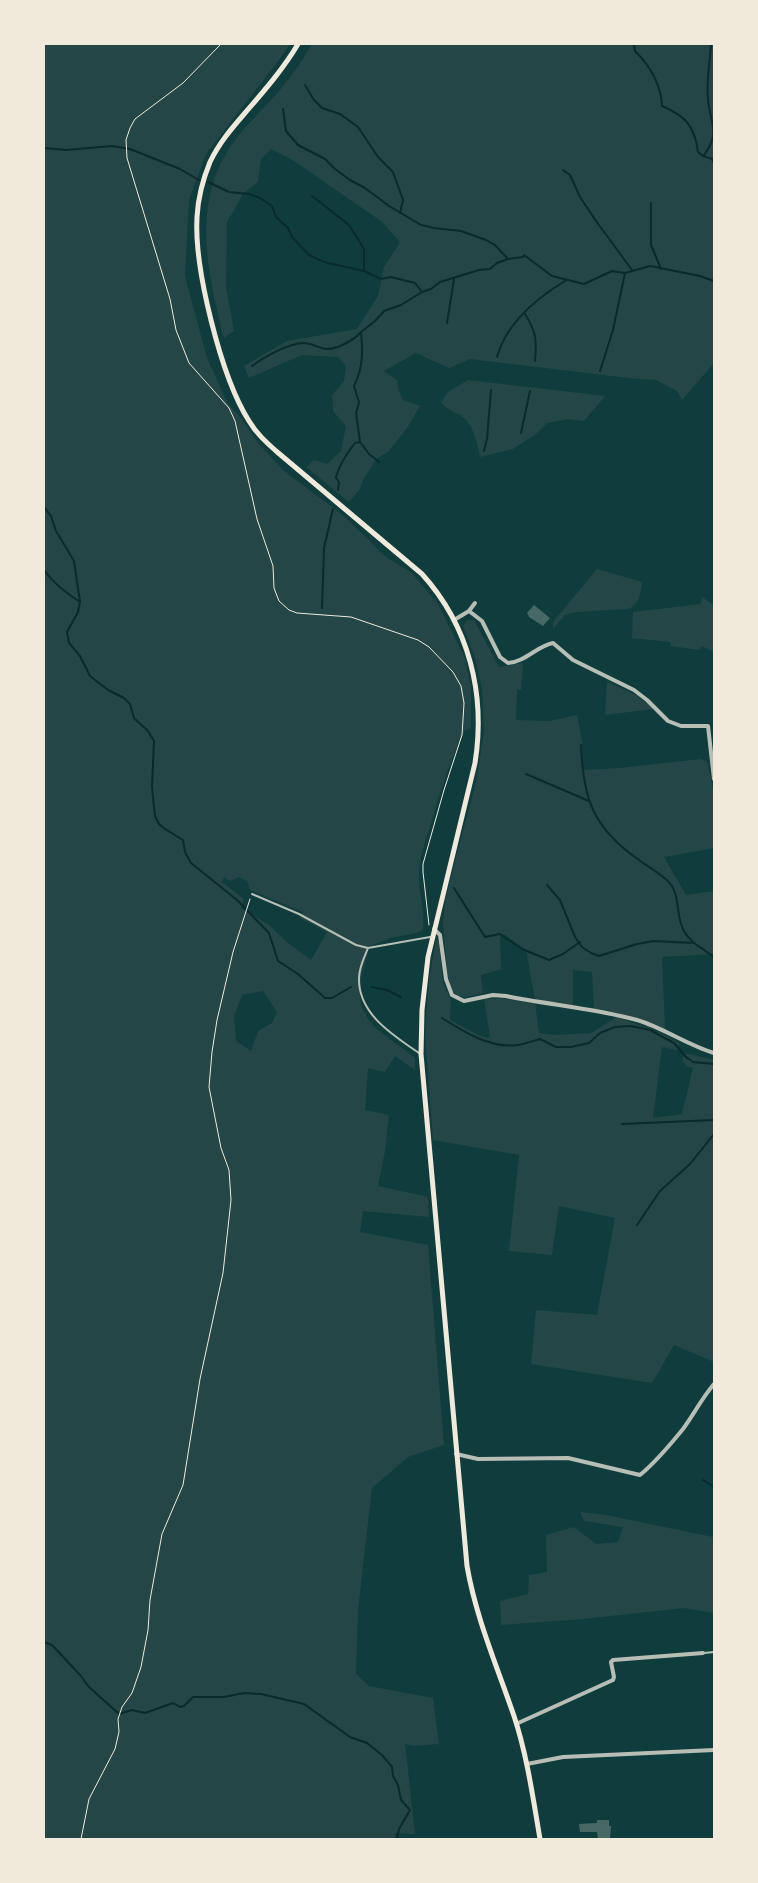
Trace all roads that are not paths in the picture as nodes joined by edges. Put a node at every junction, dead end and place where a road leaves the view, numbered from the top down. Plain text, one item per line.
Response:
1 (298, 44) edge
2 (475, 603) dead end
3 (469, 612) junction
4 (454, 620) junction
5 (714, 779) edge
6 (252, 894) road end
7 (432, 928) junction
8 (430, 937) junction
9 (368, 948) junction
10 (714, 1053) edge
11 (421, 1054) junction
12 (714, 1384) edge
13 (456, 1454) junction
14 (714, 1652) edge
15 (703, 1653) joint
16 (516, 1724) junction
17 (714, 1750) edge
18 (527, 1764) junction
19 (540, 1839) edge

1 - 4 main road
2 - 3 street
3 - 4 street
3 - 5 street
4 - 7 main road
6 - 9 lane
7 - 8 main road
7 - 10 street
8 - 9 lane
8 - 11 main road
9 - 11 lane
11 - 13 main road
12 - 13 street
13 - 16 main road
14 - 15 lane
15 - 16 street
16 - 18 main road
17 - 18 street
18 - 19 main road

